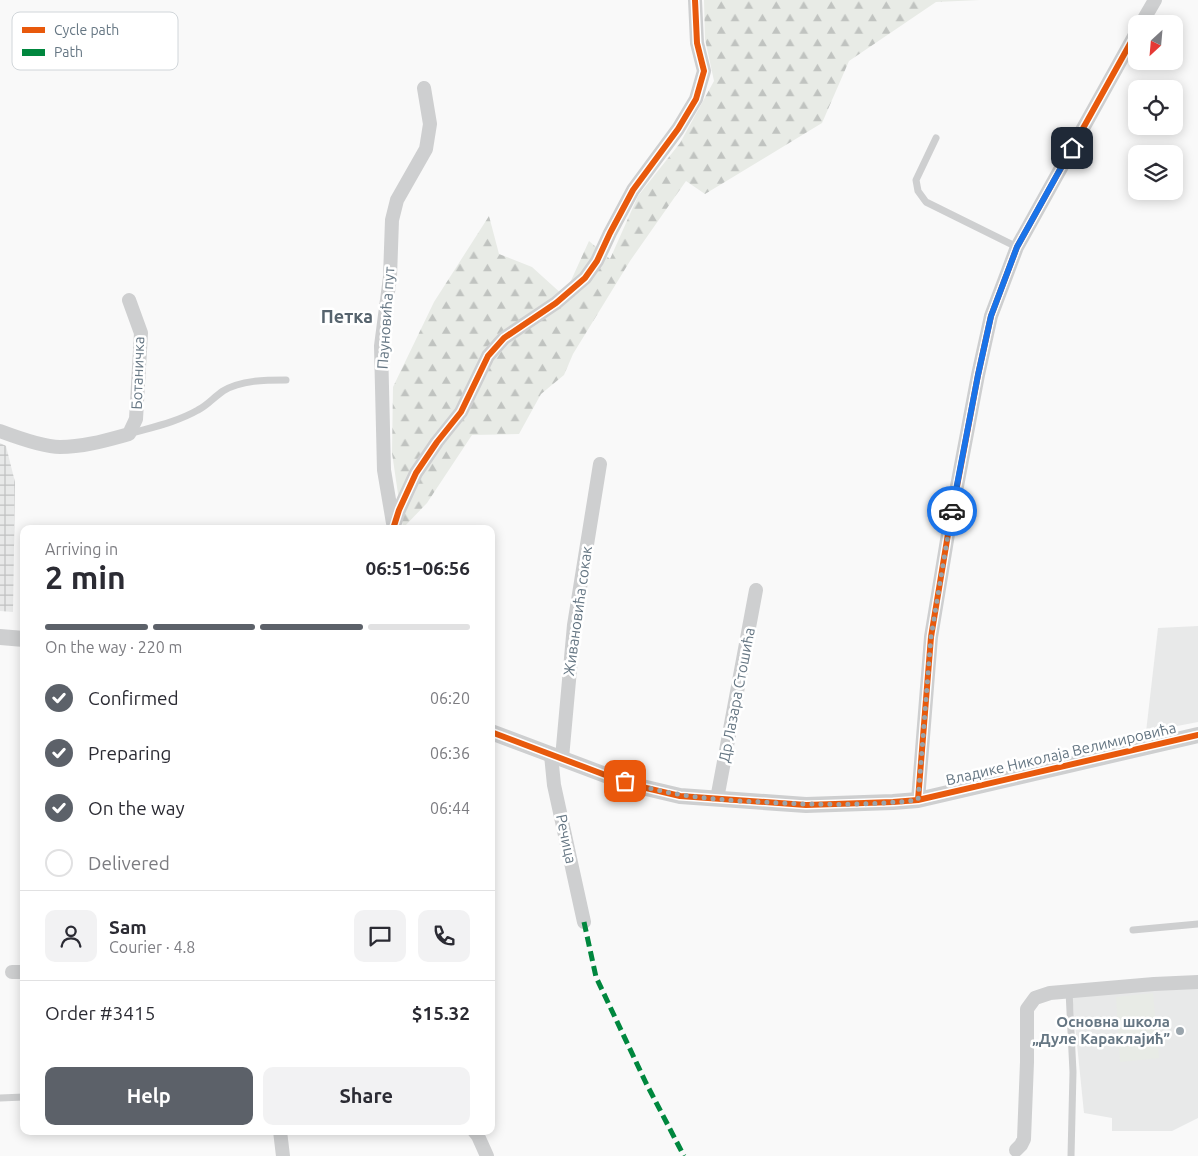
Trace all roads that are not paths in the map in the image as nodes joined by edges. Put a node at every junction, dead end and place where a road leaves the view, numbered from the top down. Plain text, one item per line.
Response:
1 (695, 0) edge
2 (1155, 0) edge
3 (1146, 15) edge
4 (1128, 47) edge
5 (424, 88) dead end
6 (936, 138) dead end
7 (1017, 247) junction
8 (129, 300) dead end
9 (286, 380) dead end
10 (0, 431) edge
11 (129, 434) junction
12 (600, 464) dead end
13 (394, 525) edge
14 (395, 525) edge
15 (756, 590) dead end
16 (0, 637) edge
17 (20, 639) edge
18 (495, 733) edge
19 (1198, 735) edge
20 (557, 756) junction
21 (717, 799) junction
22 (918, 800) junction
23 (584, 922) dead end
24 (1198, 924) edge
25 (1133, 930) dead end
26 (1198, 982) edge
27 (1069, 991) junction
28 (20, 1097) edge
29 (0, 1098) edge
30 (280, 1135) edge
31 (476, 1135) edge
32 (1016, 1150) dead end
33 (283, 1156) edge
34 (487, 1156) edge
35 (1071, 1156) edge

1 - 14 street
2 - 3 street
4 - 7 street
5 - 13 street, Пауновића пут
6 - 7 lane
7 - 22 street
8 - 11 street, Ботаничка
9 - 11 lane
10 - 11 street
12 - 20 street, Живановића сокак
15 - 21 street, Др Лазара Стошића
16 - 17 street
18 - 20 street, Владике Николаја Велимировића
19 - 22 street, Владике Николаја Велимировића
20 - 21 street, Владике Николаја Велимировића
20 - 23 street, Речица
21 - 22 street, Владике Николаја Велимировића
24 - 25 lane
26 - 27 street
27 - 32 street
27 - 35 lane
28 - 29 lane
30 - 33 street
31 - 34 street

